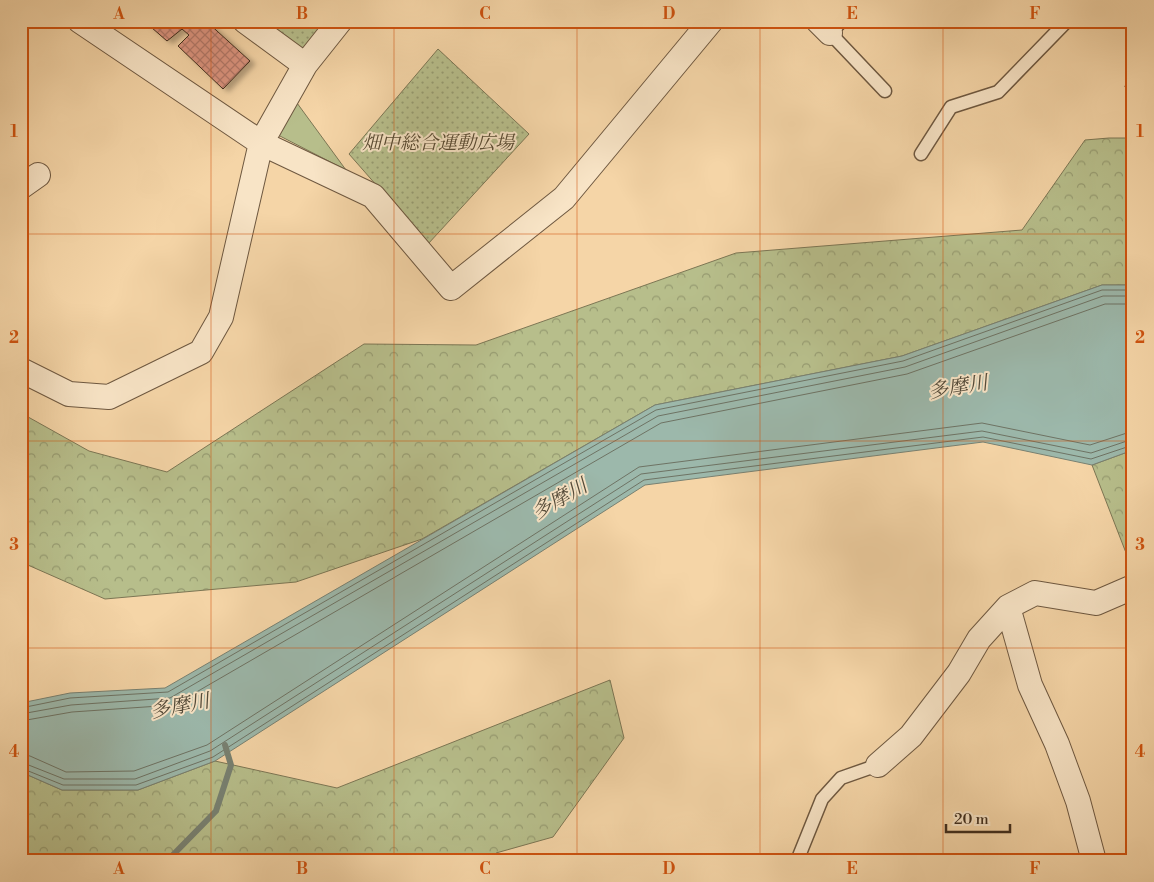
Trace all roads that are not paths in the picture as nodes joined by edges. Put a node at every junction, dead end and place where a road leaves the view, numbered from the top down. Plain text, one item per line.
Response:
1 (80, 21) edge
2 (245, 21) edge
3 (340, 21) edge
4 (711, 21) edge
5 (1067, 21) edge
6 (830, 25) edge
7 (304, 66) junction
8 (885, 91) dead end
9 (261, 143) junction
10 (922, 154) dead end
11 (21, 370) edge
12 (1133, 587) edge
13 (1008, 608) junction
14 (878, 765) joint
15 (797, 861) edge
16 (1094, 861) edge

1 - 9 street
2 - 7 street
3 - 7 street
4 - 9 street
5 - 10 lane
6 - 8 lane
7 - 9 street
9 - 11 street
12 - 13 street
13 - 14 street
13 - 16 street
14 - 15 lane

